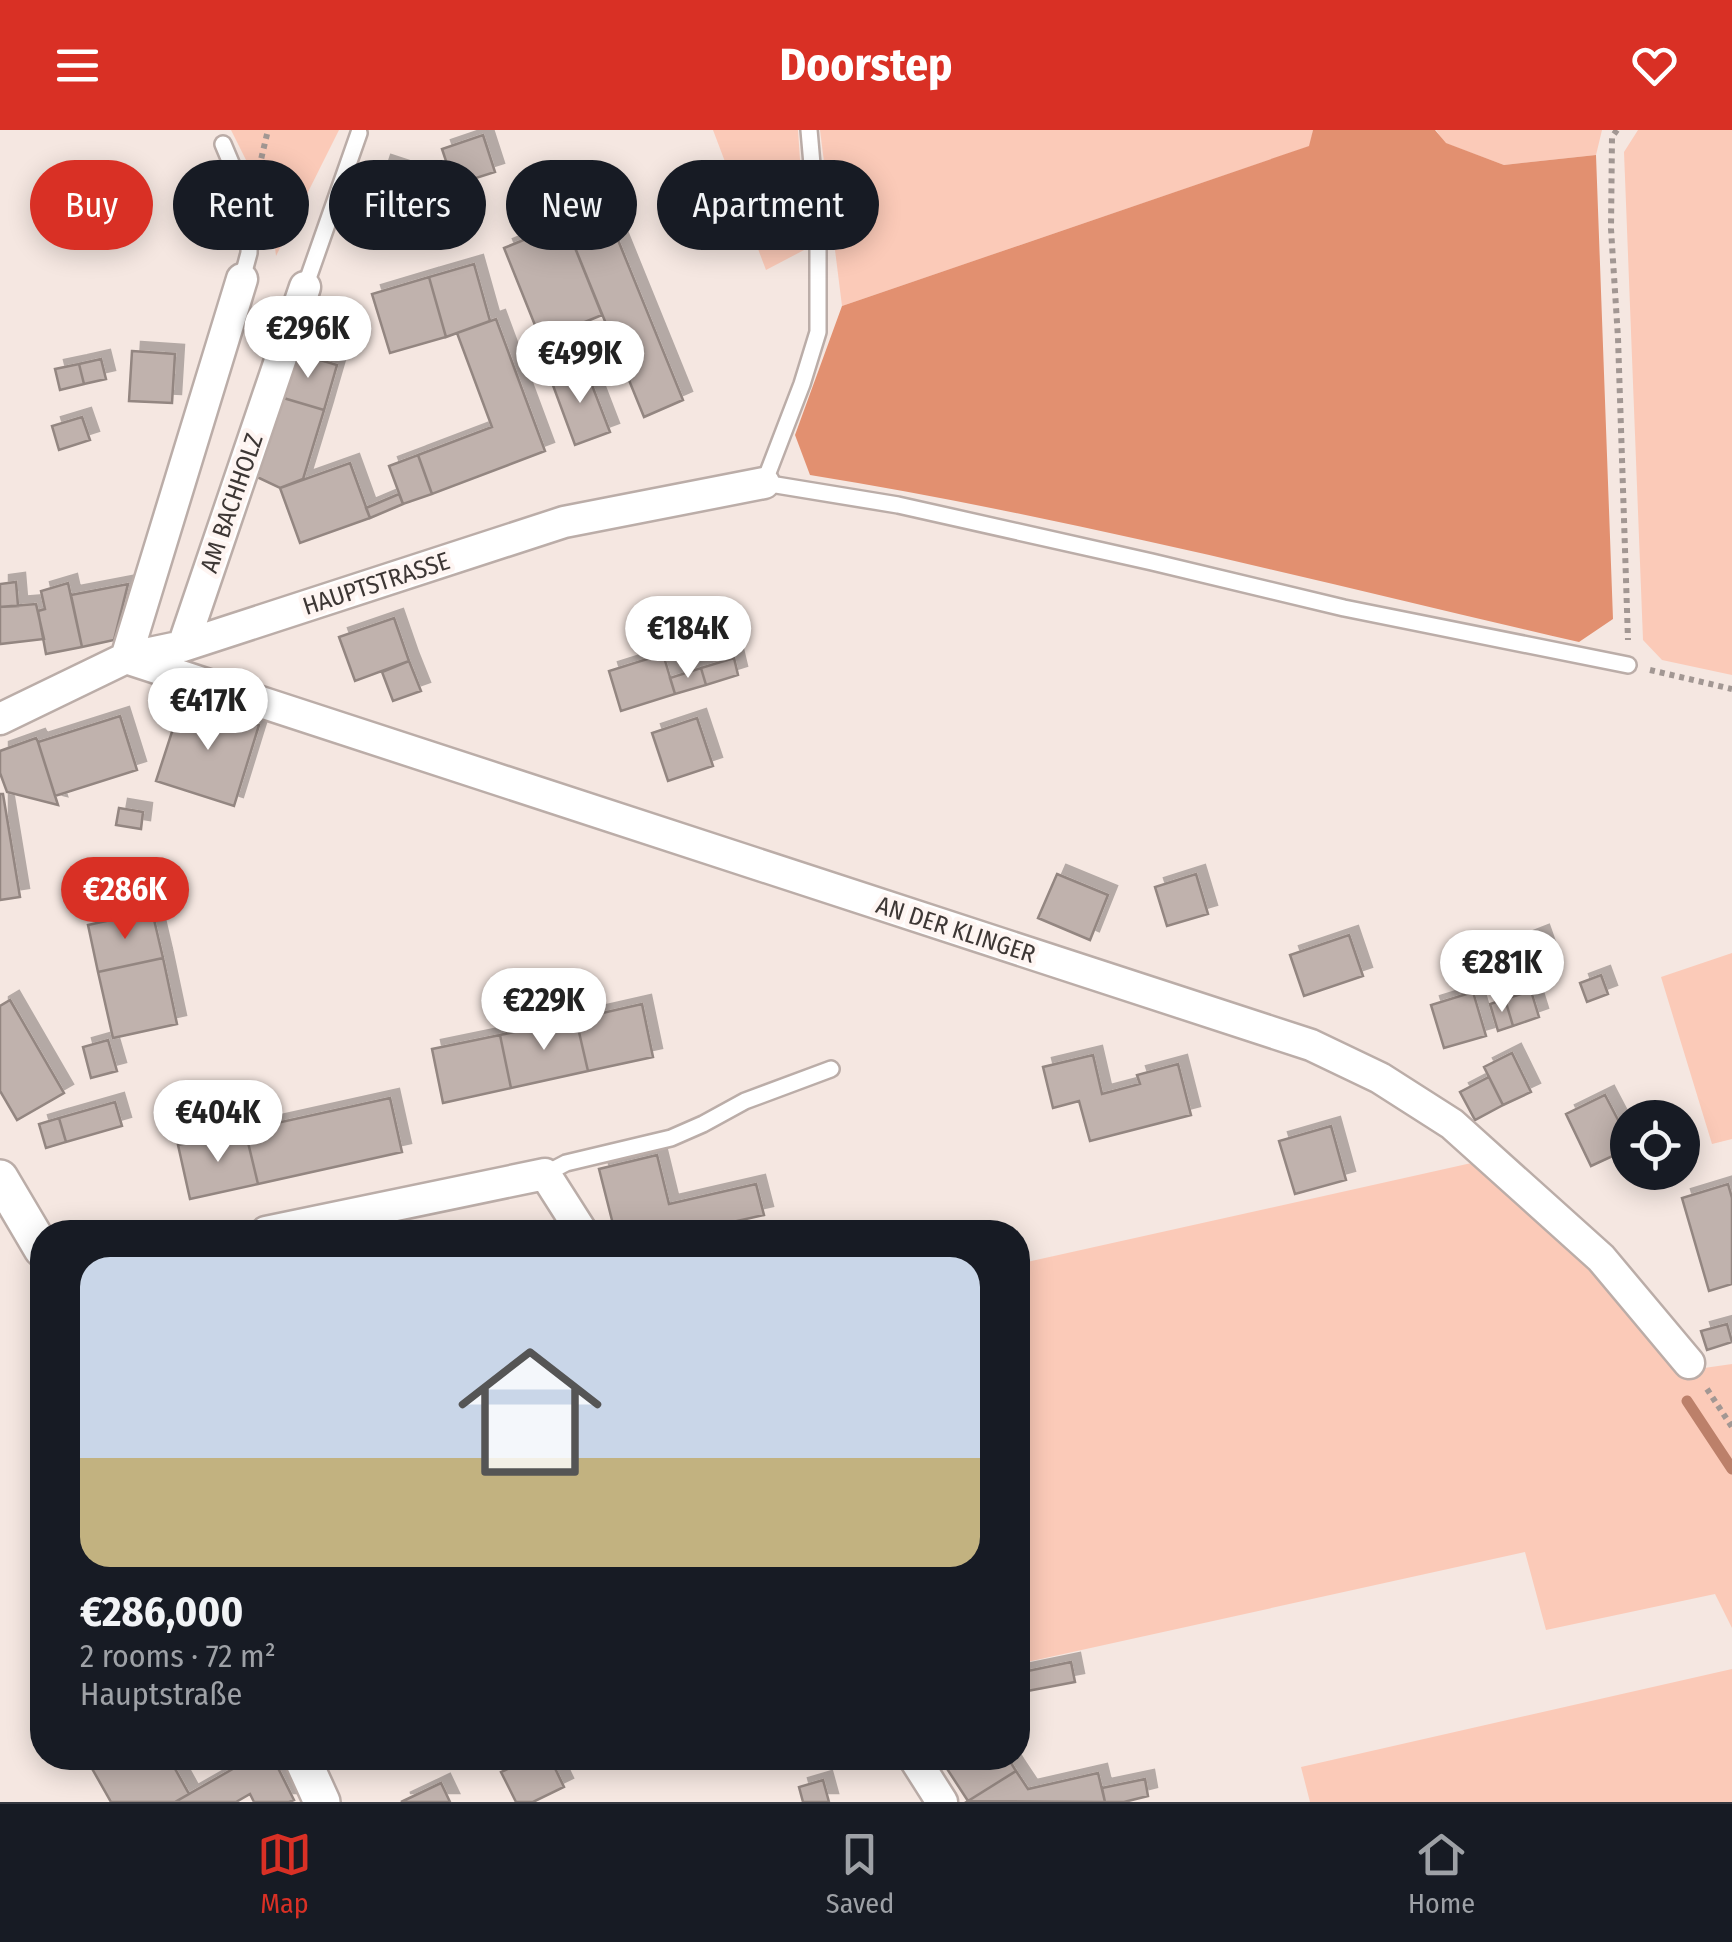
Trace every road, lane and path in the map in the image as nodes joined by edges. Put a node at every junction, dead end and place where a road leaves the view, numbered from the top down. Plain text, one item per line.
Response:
1 (810, 130) edge
2 (1617, 130) edge
3 (359, 134) dead end
4 (223, 144) dead end
5 (242, 279) joint
6 (305, 287) joint
7 (764, 482) junction
8 (183, 646) junction
9 (126, 658) junction
10 (1628, 665) junction
11 (1732, 689) edge
12 (0, 719) edge
13 (830, 1069) dead end
14 (545, 1174) junction
15 (0, 1178) edge
16 (324, 1220) edge
17 (574, 1220) edge
18 (30, 1229) edge
19 (1690, 1364) joint
20 (1732, 1427) edge
21 (307, 1770) edge
22 (922, 1770) edge
23 (322, 1802) edge
24 (942, 1802) edge

1 - 7 lane
2 - 10 path
3 - 6 lane, AM BACHHOLZ
4 - 5 lane
5 - 9 street
6 - 8 street, AM BACHHOLZ
7 - 8 street, HAUPTSTRASSE
7 - 10 lane
8 - 9 street, HAUPTSTRASSE
9 - 12 street, HAUPTSTRASSE
9 - 19 street, AN DER KLINGER
10 - 11 path
13 - 14 lane
14 - 16 street
14 - 17 street
15 - 18 street
19 - 20 path
21 - 23 street
22 - 24 street

